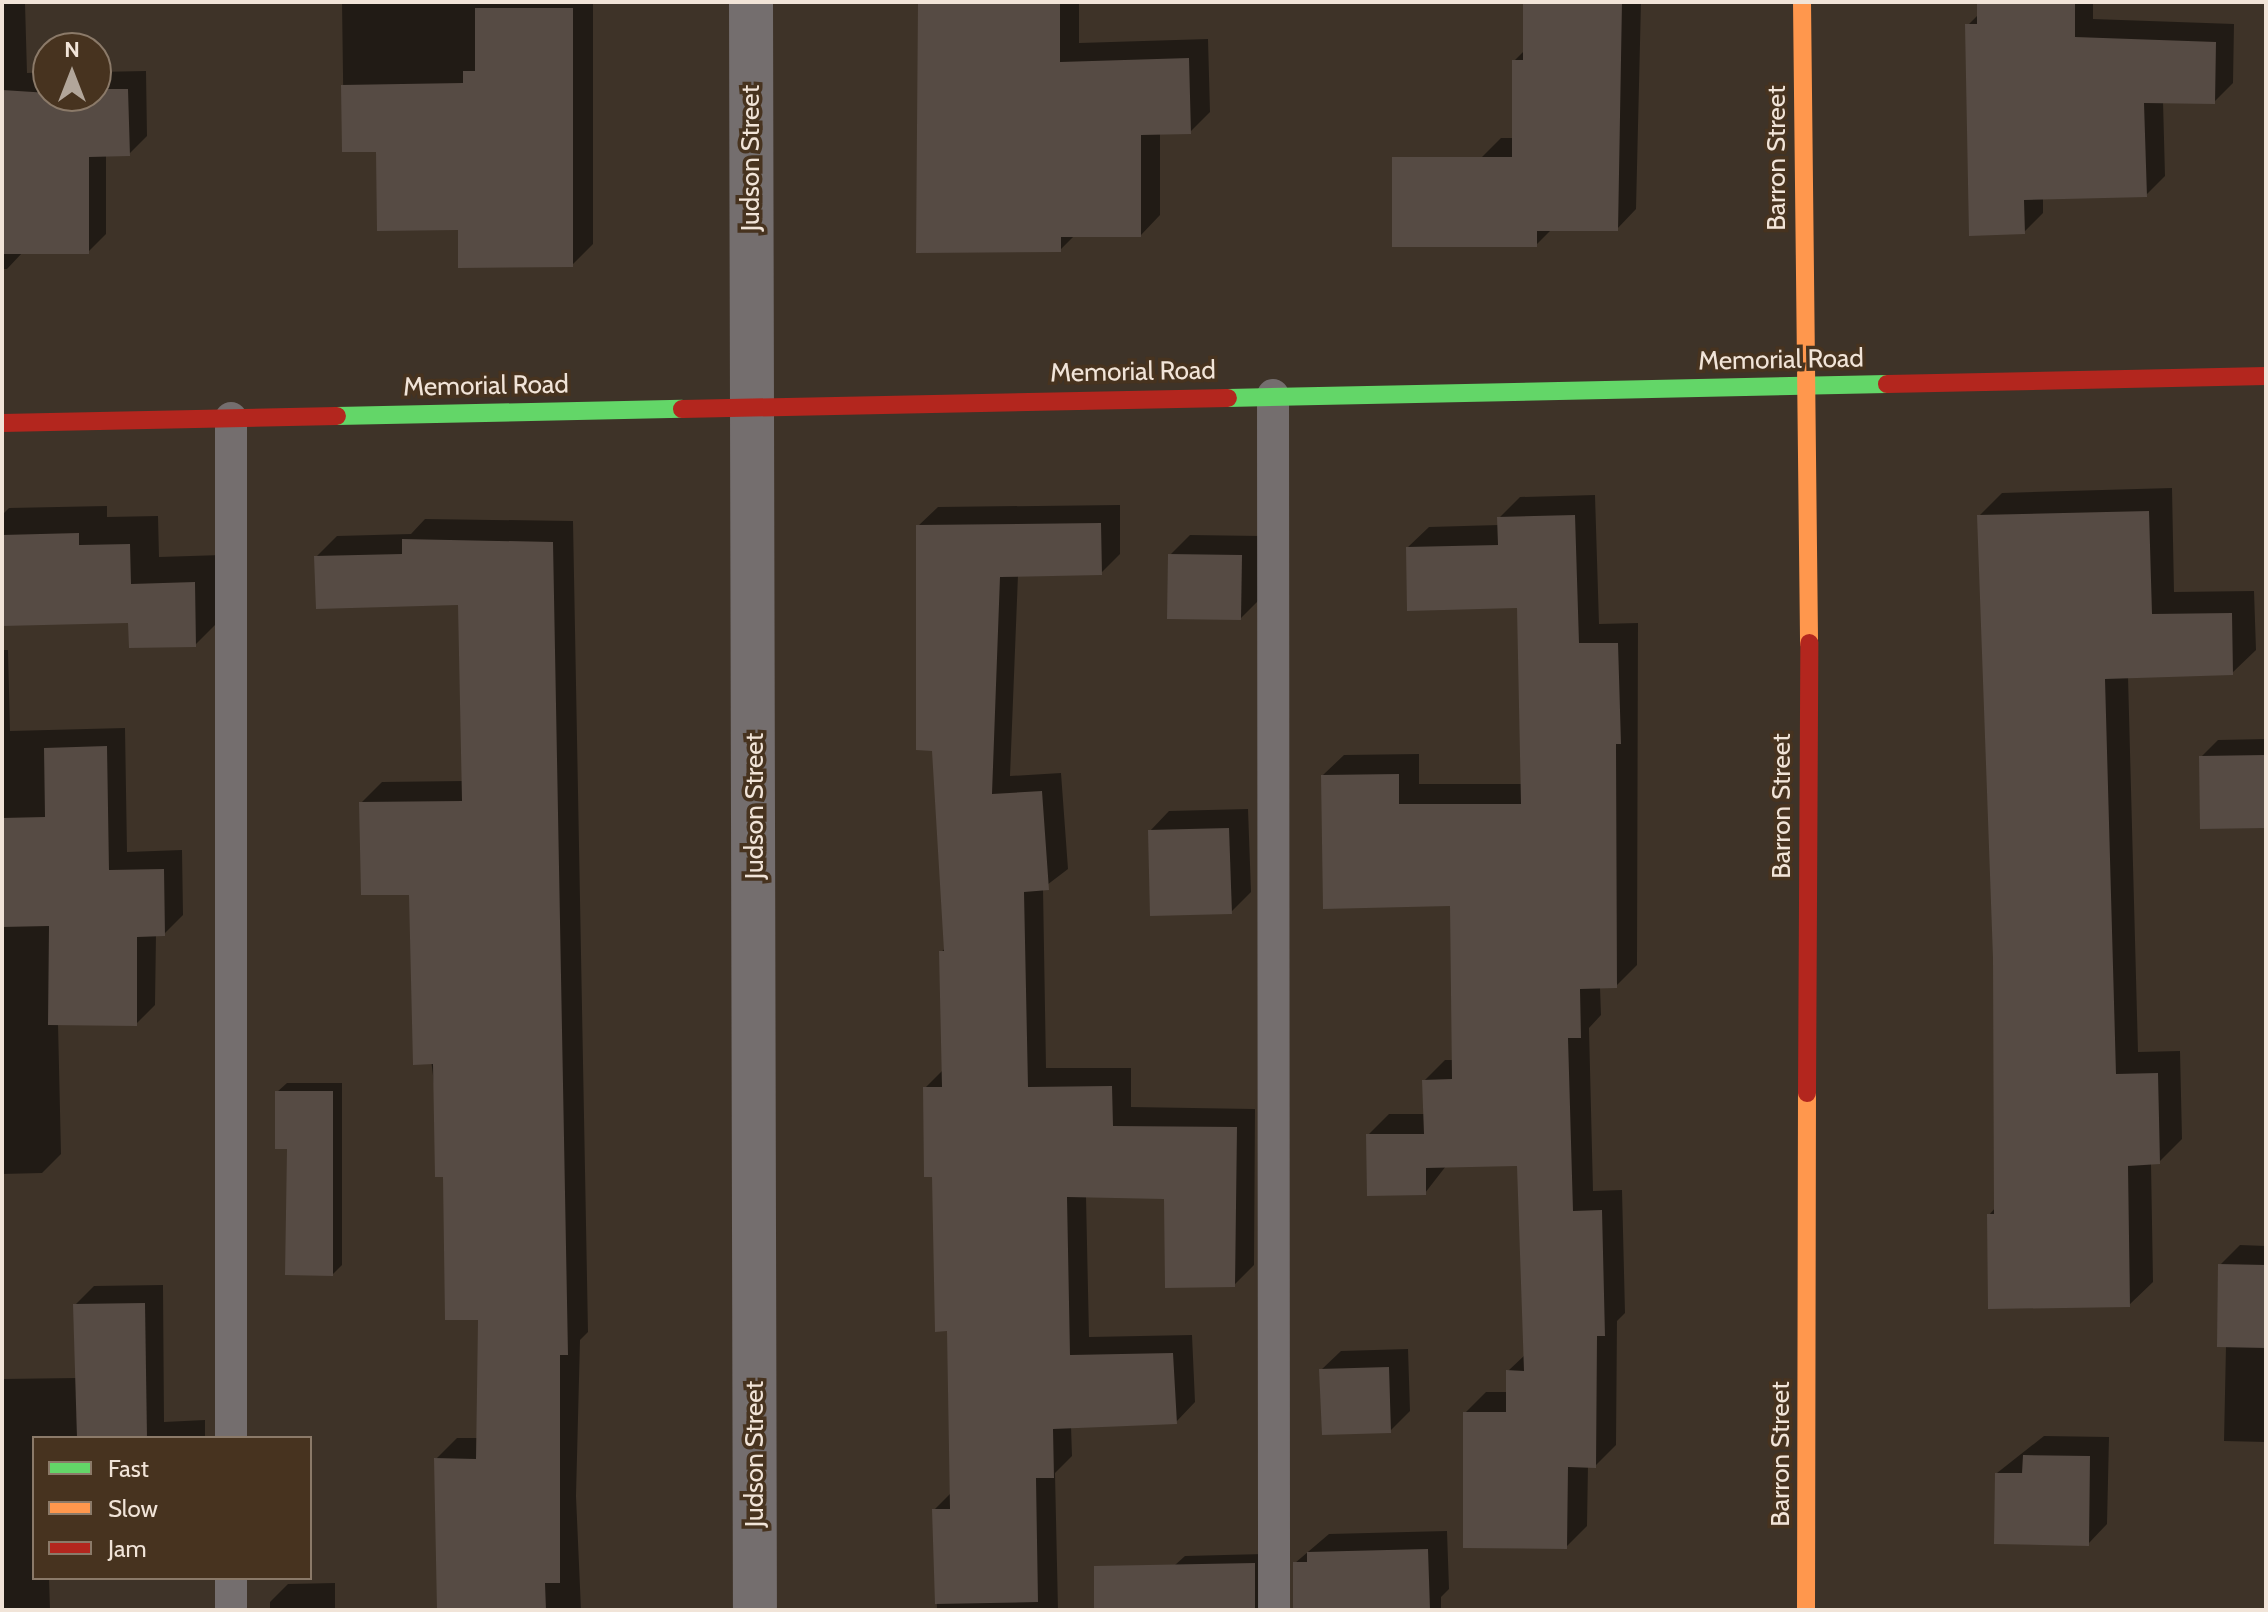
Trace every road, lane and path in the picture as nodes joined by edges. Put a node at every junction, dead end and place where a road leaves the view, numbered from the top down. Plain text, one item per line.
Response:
1 (751, 2) edge
2 (1802, 2) edge
3 (2266, 376) edge
4 (1804, 385) junction
5 (1273, 395) junction
6 (751, 406) junction
7 (231, 418) junction
8 (2, 423) edge
9 (231, 1436) edge
10 (231, 1580) edge
11 (231, 1610) edge
12 (755, 1610) edge
13 (1274, 1610) edge
14 (1806, 1610) edge

1 - 6 street, Judson Street
2 - 4 street, Barron Street
3 - 4 street, Memorial Road
4 - 5 street, Memorial Road
4 - 14 street, Barron Street
5 - 6 street, Memorial Road
5 - 13 lane
6 - 7 street, Memorial Road
6 - 12 street, Judson Street
7 - 8 street, Memorial Road
7 - 9 lane
10 - 11 lane

